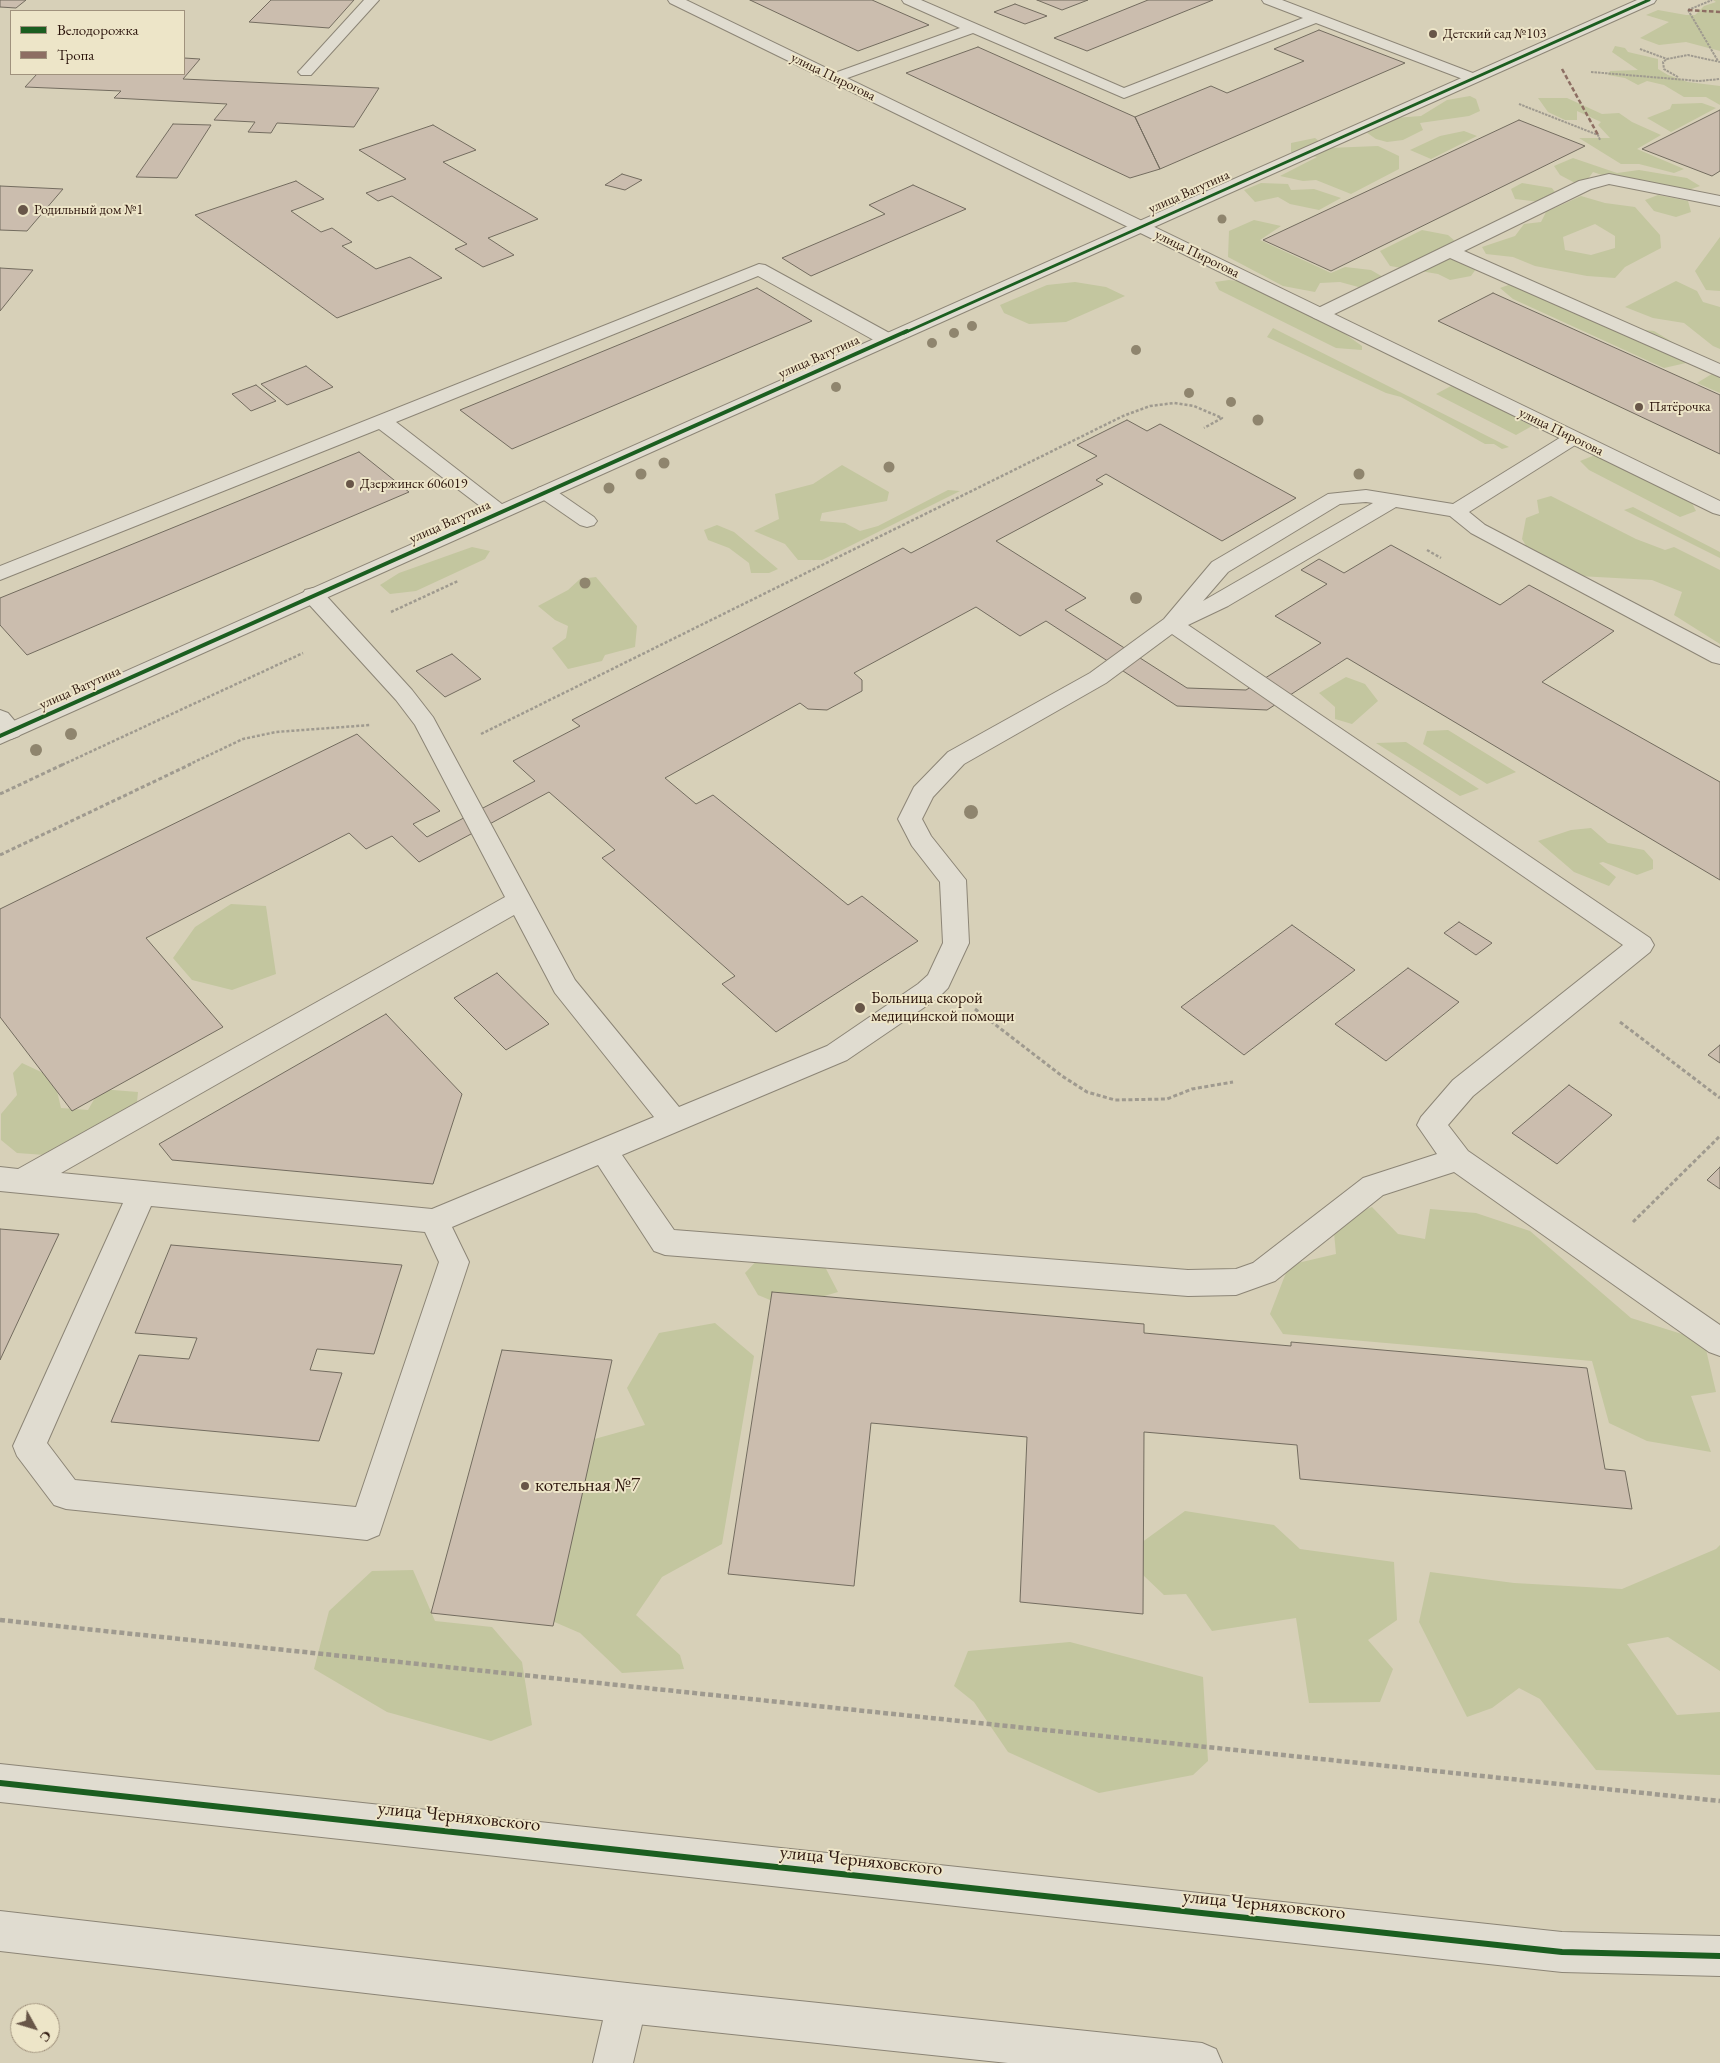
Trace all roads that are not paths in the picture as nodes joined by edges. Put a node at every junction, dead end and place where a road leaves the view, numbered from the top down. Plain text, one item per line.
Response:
1 (372, 0) edge
2 (674, 0) edge
3 (909, 0) edge
4 (1269, 0) edge
5 (1648, 0) edge
6 (1316, 18) junction
7 (974, 28) junction
8 (306, 72) dead end
9 (834, 78) junction
10 (1473, 78) junction
11 (1720, 201) edge
12 (1140, 226) junction
13 (1450, 251) junction
14 (1320, 314) junction
15 (886, 339) junction
16 (1720, 371) edge
17 (382, 421) junction
18 (1574, 438) junction
19 (545, 492) junction
20 (1720, 509) edge
21 (1456, 511) junction
22 (500, 512) junction
23 (587, 521) dead end
24 (0, 574) edge
25 (313, 596) junction
26 (1172, 624) junction
27 (1720, 656) edge
28 (4, 729) edge
29 (520, 900) junction
30 (674, 1121) junction
31 (604, 1151) junction
32 (1458, 1159) junction
33 (11, 1180) edge
34 (142, 1193) junction
35 (434, 1221) junction
36 (1720, 1342) edge
37 (0, 1783) edge
38 (0, 1931) edge
39 (1720, 1956) edge
40 (627, 2003) junction
41 (613, 2063) edge
42 (1202, 2063) edge

1 - 8 street
2 - 9 street, улица Пирогова
3 - 7 street
4 - 6 street
5 - 10 street, улица Ватутина
6 - 7 street
6 - 10 street
7 - 9 street
9 - 12 street, улица Пирогова
10 - 12 street, улица Ватутина
11 - 13 street
12 - 14 street, улица Пирогова
12 - 15 street, улица Ватутина
13 - 14 street
13 - 16 street
14 - 18 street, улица Пирогова
15 - 17 street
15 - 19 street, улица Ватутина
17 - 22 street
17 - 24 street
18 - 20 street, улица Пирогова
18 - 21 street
19 - 22 street, улица Ватутина
19 - 23 street
21 - 26 street
21 - 27 street
22 - 25 street, улица Ватутина
25 - 28 street, улица Ватутина
25 - 29 street
26 - 30 street
26 - 32 street
29 - 30 street
29 - 33 street
30 - 31 street
31 - 32 street
31 - 35 street
32 - 36 street
33 - 34 street
34 - 35 street
34 - 35 street
37 - 39 street, улица Черняховского
38 - 40 street
40 - 41 street
40 - 42 street

